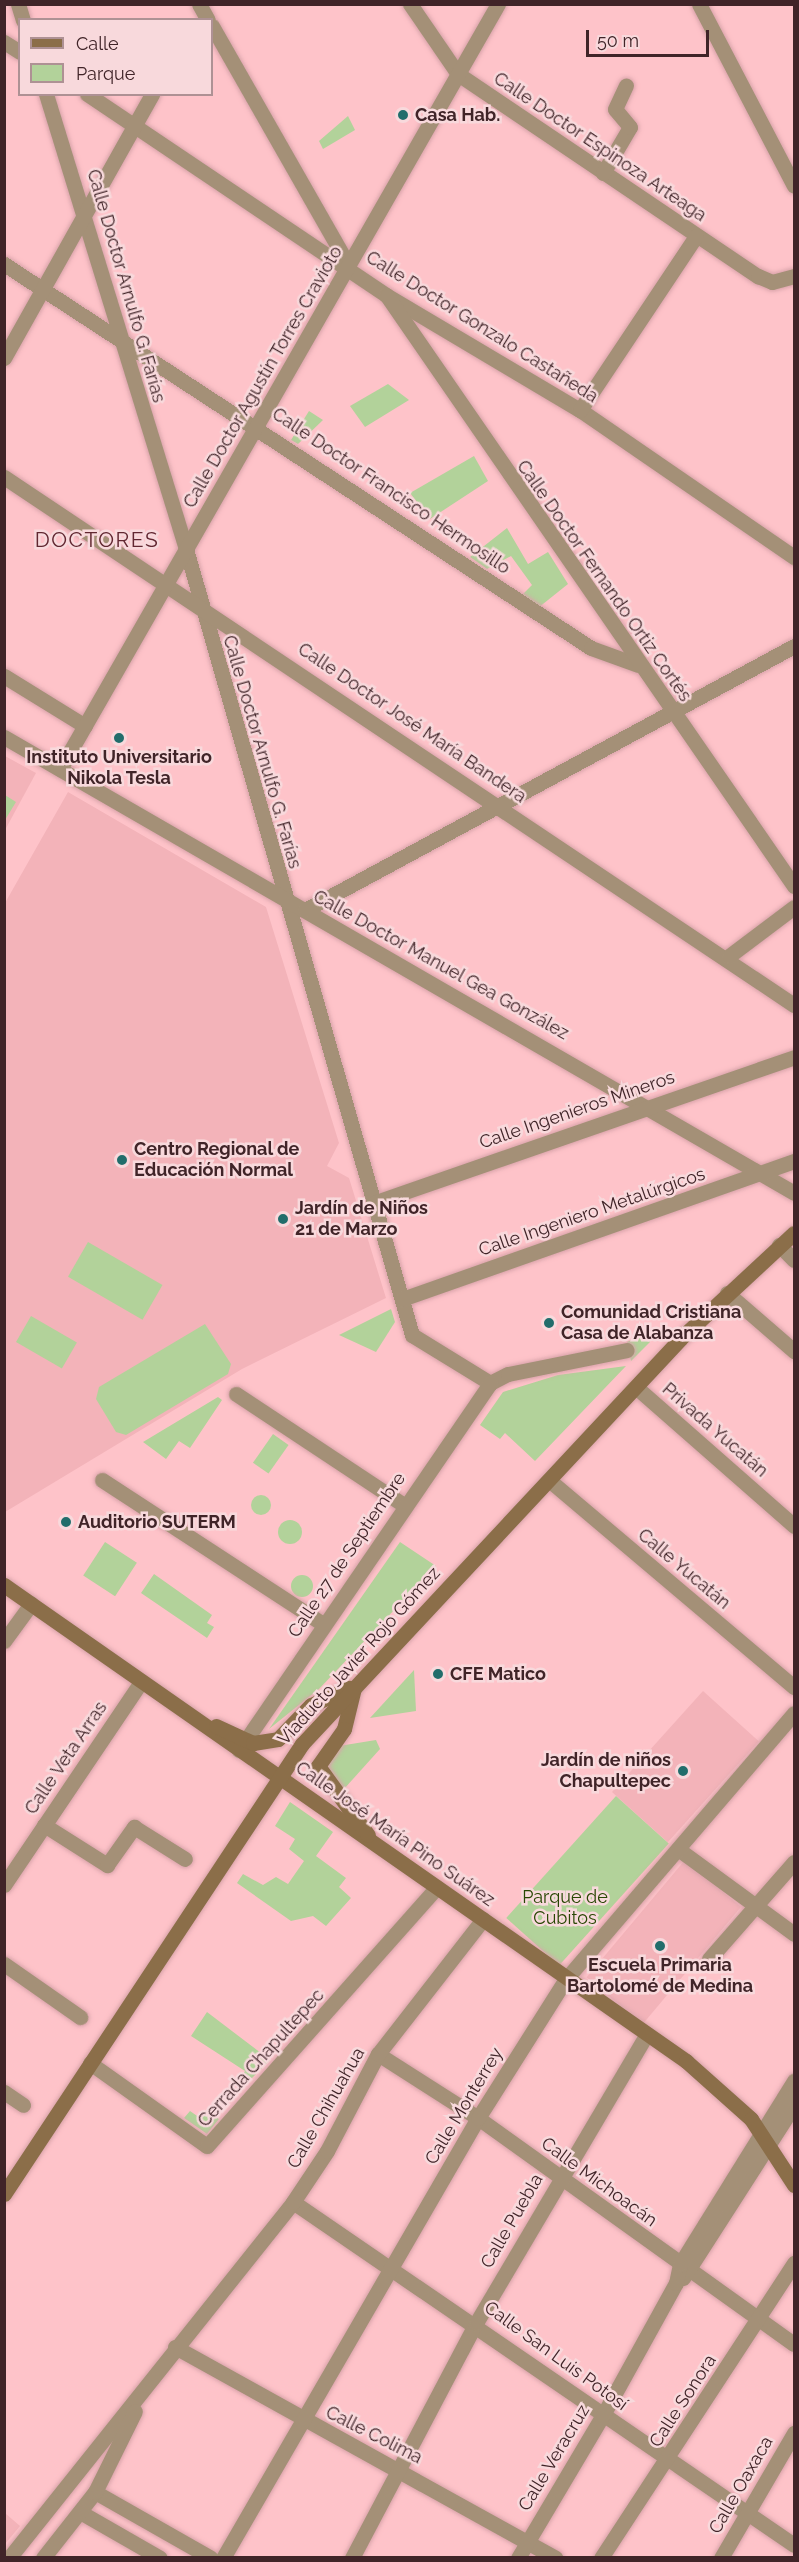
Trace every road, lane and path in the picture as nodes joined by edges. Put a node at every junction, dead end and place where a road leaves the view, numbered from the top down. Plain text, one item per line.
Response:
1 (410, 4) edge
2 (498, 4) edge
3 (699, 4) edge
4 (213, 28) edge
5 (4, 42) edge
6 (18, 51) edge
7 (458, 74) junction
8 (626, 85) dead end
9 (47, 96) edge
10 (90, 96) edge
11 (151, 96) edge
12 (135, 125) junction
13 (603, 173) junction
14 (795, 186) edge
15 (86, 216) junction
16 (696, 236) junction
17 (4, 264) edge
18 (349, 267) junction
19 (795, 276) edge
20 (45, 289) junction
21 (386, 295) junction
22 (118, 335) junction
23 (4, 358) edge
24 (580, 410) junction
25 (256, 425) junction
26 (4, 477) edge
27 (186, 549) junction
28 (795, 556) edge
29 (166, 582) junction
30 (200, 605) junction
31 (795, 646) edge
32 (638, 665) junction
33 (4, 676) edge
34 (672, 712) junction
35 (85, 726) junction
36 (4, 736) edge
37 (60, 770) junction
38 (498, 804) junction
39 (795, 886) edge
40 (283, 897) junction
41 (795, 907) edge
42 (305, 910) junction
43 (729, 956) junction
44 (795, 1005) edge
45 (795, 1057) edge
46 (649, 1104) junction
47 (795, 1161) edge
48 (765, 1173) junction
49 (795, 1193) edge
50 (373, 1203) junction
51 (795, 1233) edge
52 (779, 1245) junction
53 (795, 1260) edge
54 (727, 1293) junction
55 (402, 1299) junction
56 (627, 1350) dead end
57 (795, 1351) edge
58 (490, 1383) junction
59 (637, 1388) junction
60 (236, 1394) dead end
61 (102, 1479) dead end
62 (549, 1480) junction
63 (404, 1504) junction
64 (795, 1526) edge
65 (4, 1585) edge
66 (31, 1604) junction
67 (323, 1624) junction
68 (4, 1641) edge
69 (141, 1682) junction
70 (354, 1685) junction
71 (795, 1687) edge
72 (795, 1713) edge
73 (242, 1745) junction
74 (278, 1777) junction
75 (44, 1825) junction
76 (371, 1840) junction
77 (678, 1849) junction
78 (185, 1859) dead end
79 (795, 1862) edge
80 (4, 1885) edge
81 (437, 1887) junction
82 (755, 1906) junction
83 (483, 1919) junction
84 (795, 1934) edge
85 (709, 1959) dead end
86 (4, 1964) edge
87 (566, 1979) junction
88 (80, 2017) dead end
89 (646, 2036) junction
90 (378, 2054) junction
91 (90, 2063) junction
92 (795, 2081) edge
93 (4, 2092) edge
94 (23, 2105) dead end
95 (795, 2105) edge
96 (478, 2118) junction
97 (766, 2137) junction
98 (559, 2179) junction
99 (795, 2185) edge
100 (4, 2194) edge
101 (293, 2202) junction
102 (795, 2263) edge
103 (390, 2267) junction
104 (685, 2268) junction
105 (758, 2320) junction
106 (476, 2323) junction
107 (795, 2344) edge
108 (174, 2347) junction
109 (138, 2403) junction
110 (603, 2415) junction
111 (300, 2419) junction
112 (795, 2433) edge
113 (669, 2458) junction
114 (400, 2469) junction
115 (95, 2492) junction
116 (80, 2512) junction
117 (746, 2514) junction
118 (527, 2542) junction
119 (795, 2545) edge
120 (9, 2558) edge
121 (43, 2558) edge
122 (159, 2558) edge
123 (211, 2558) edge
124 (223, 2558) edge
125 (352, 2558) edge
126 (518, 2558) edge
127 (555, 2558) edge
128 (601, 2558) edge
129 (722, 2558) edge

1 - 7 street, Calle Doctor Espinoza Arteaga
2 - 7 street, Calle Doctor Agustín Torres Cravioto
3 - 14 street
4 - 18 street
5 - 6 street
7 - 13 street, Calle Doctor Espinoza Arteaga
7 - 18 street, Calle Doctor Agustín Torres Cravioto
8 - 13 street
9 - 15 street, Calle Doctor Arnulfo G. Farías
10 - 12 street, Calle Doctor Gonzalo Castañeda
11 - 12 street
12 - 15 street
12 - 18 street, Calle Doctor Gonzalo Castañeda
13 - 16 street, Calle Doctor Espinoza Arteaga
15 - 20 street
15 - 22 street, Calle Doctor Arnulfo G. Farías
16 - 19 street, Calle Doctor Espinoza Arteaga
16 - 24 street
17 - 20 street, Calle Doctor Francisco Hermosillo
18 - 21 street, Calle Doctor Gonzalo Castañeda
18 - 25 street, Calle Doctor Agustín Torres Cravioto
20 - 22 street, Calle Doctor Francisco Hermosillo
20 - 23 street
21 - 24 street, Calle Doctor Gonzalo Castañeda
21 - 32 street, Calle Doctor Fernando Ortiz Cortés
22 - 25 street, Calle Doctor Francisco Hermosillo
22 - 27 street, Calle Doctor Arnulfo G. Farías
24 - 28 street, Calle Doctor Gonzalo Castañeda
25 - 27 street, Calle Doctor Agustín Torres Cravioto
25 - 32 street, Calle Doctor Francisco Hermosillo
26 - 29 street, Calle Doctor José María Bandera
27 - 29 street, Calle Doctor Agustín Torres Cravioto
27 - 30 street, Calle Doctor Arnulfo G. Farías
29 - 30 street, Calle Doctor José María Bandera
29 - 35 street, Calle Doctor Agustín Torres Cravioto
30 - 38 street, Calle Doctor José María Bandera
30 - 40 street, Calle Doctor Arnulfo G. Farías
31 - 34 street
32 - 34 street, Calle Doctor Fernando Ortiz Cortés
33 - 35 street
34 - 38 street
34 - 39 street, Calle Doctor Fernando Ortiz Cortés
35 - 37 street, Calle Doctor Agustín Torres Cravioto
36 - 37 street, Calle Doctor Manuel Gea González
37 - 40 street, Calle Doctor Manuel Gea González
38 - 42 street
38 - 43 street, Calle Doctor José María Bandera
40 - 42 street, Calle Doctor Manuel Gea González
40 - 50 street, Calle Doctor Arnulfo G. Farías
41 - 43 street
42 - 46 street, Calle Doctor Manuel Gea González
43 - 44 street, Calle Doctor José María Bandera
45 - 46 street, Calle Ingenieros Mineros
46 - 48 street, Calle Doctor Manuel Gea González
46 - 50 street, Calle Ingenieros Mineros
47 - 48 street, Calle Ingeniero Metalúrgicos
48 - 49 street, Calle Doctor Manuel Gea González
48 - 55 street, Calle Ingeniero Metalúrgicos
50 - 55 street, Calle Doctor Arnulfo G. Farías
51 - 52 main road, Viaducto Javier Rojo Gómez
52 - 53 street
52 - 54 main road, Viaducto Javier Rojo Gómez
54 - 57 street
54 - 59 main road, Viaducto Javier Rojo Gómez
55 - 58 street, Calle Doctor Arnulfo G. Farías
56 - 58 street
58 - 63 street, Calle 27 de Septiembre
59 - 62 main road, Viaducto Javier Rojo Gómez
59 - 64 street, Privada Yucatán
60 - 63 street
61 - 67 street
62 - 70 main road, Viaducto Javier Rojo Gómez
62 - 71 street, Calle Yucatán
63 - 67 street, Calle 27 de Septiembre
65 - 66 main road
66 - 68 street
66 - 69 main road
67 - 73 street, Calle 27 de Septiembre
69 - 73 main road, Calle José María Pino Suárez
69 - 75 street, Calle Veta Arras
70 - 73 main road
70 - 74 main road, Viaducto Javier Rojo Gómez
70 - 76 main road
72 - 77 street, Calle Monterrey
73 - 74 main road, Calle José María Pino Suárez
74 - 76 main road, Calle José María Pino Suárez
74 - 91 main road, Viaducto Javier Rojo Gómez
75 - 78 street
75 - 80 street, Calle Veta Arras
76 - 81 main road, Calle José María Pino Suárez
77 - 82 street
77 - 87 street, Calle Monterrey
79 - 82 street
81 - 83 main road, Calle José María Pino Suárez
81 - 91 street, Cerrada Chapultepec
82 - 84 street
82 - 85 street
83 - 87 main road, Calle José María Pino Suárez
83 - 90 street, Calle Chihuahua
86 - 88 street
87 - 89 main road, Calle José María Pino Suárez
87 - 96 street, Calle Monterrey
89 - 97 main road, Calle José María Pino Suárez
89 - 98 street, Calle Puebla
90 - 96 street, Calle Michoacán
90 - 101 street, Calle Chihuahua
91 - 100 main road, Viaducto Javier Rojo Gómez
92 - 97 street, Calle Veracruz
93 - 94 street
95 - 97 street, Calle Veracruz
96 - 98 street, Calle Michoacán
96 - 103 street, Calle Monterrey
97 - 99 main road, Calle José María Pino Suárez
97 - 104 street, Calle Veracruz
98 - 104 street, Calle Michoacán
98 - 106 street, Calle Puebla
101 - 103 street, Calle San Luis Potosí
101 - 108 street, Calle Chihuahua
102 - 105 street, Calle Sonora
103 - 106 street, Calle San Luis Potosí
103 - 111 street, Calle Monterrey
104 - 105 street, Calle Michoacán
104 - 110 street, Calle Veracruz
105 - 107 street, Calle Michoacán
105 - 113 street, Calle Sonora
106 - 110 street, Calle San Luis Potosí
106 - 114 street, Calle Puebla
108 - 109 street, Calle Chihuahua
108 - 111 street, Calle Colima
109 - 115 street, Calle Chihuahua
109 - 120 street, Calle Chihuahua
110 - 113 street, Calle San Luis Potosí
110 - 118 street, Calle Veracruz
111 - 114 street, Calle Colima
111 - 124 street, Calle Monterrey
112 - 117 street, Calle Oaxaca
113 - 117 street, Calle San Luis Potosí
113 - 128 street, Calle Sonora
114 - 118 street, Calle Colima
114 - 125 street, Calle Puebla
115 - 116 street, Calle Chihuahua
115 - 123 street
116 - 121 street, Calle Chihuahua
116 - 122 street
117 - 119 street, Calle San Luis Potosí
117 - 129 street, Calle Oaxaca
118 - 126 street, Calle Veracruz
118 - 127 street, Calle Colima

